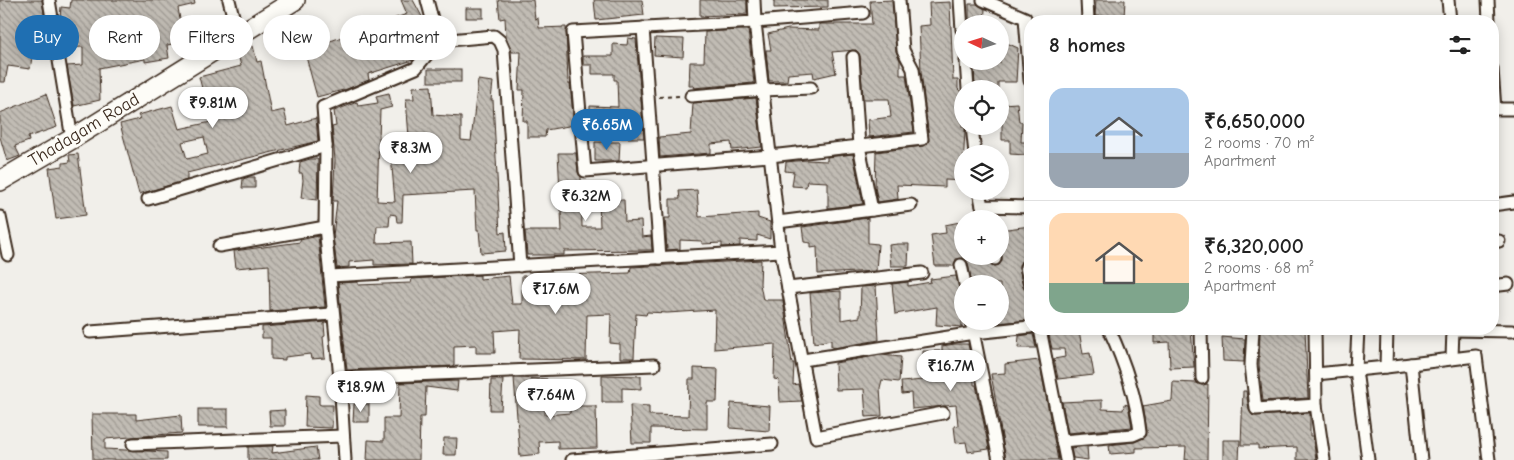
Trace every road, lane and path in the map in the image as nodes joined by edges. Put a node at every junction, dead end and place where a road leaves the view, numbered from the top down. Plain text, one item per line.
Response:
1 (49, 0) edge
2 (229, 0) edge
3 (295, 0) edge
4 (427, 0) edge
5 (754, 0) edge
6 (899, 0) edge
7 (960, 0) edge
8 (983, 0) edge
9 (1087, 0) edge
10 (1448, 0) edge
11 (1488, 0) edge
12 (863, 13) dead end
13 (233, 15) edge
14 (431, 15) edge
15 (961, 15) edge
16 (1088, 15) edge
17 (1449, 15) edge
18 (1489, 15) edge
19 (1024, 18) edge
20 (755, 22) junction
21 (253, 27) edge
22 (643, 28) junction
23 (457, 39) edge
24 (852, 57) dead end
25 (199, 60) edge
26 (423, 60) edge
27 (811, 88) dead end
28 (762, 90) junction
29 (691, 96) joint
30 (648, 98) junction
31 (1499, 110) edge
32 (1514, 110) edge
33 (72, 139) junction
34 (326, 146) junction
35 (859, 146) junction
36 (770, 156) junction
37 (653, 166) junction
38 (0, 181) edge
39 (148, 199) dead end
40 (981, 200) edge
41 (1514, 202) edge
42 (1499, 204) edge
43 (911, 205) dead end
44 (982, 206) junction
45 (1024, 207) edge
46 (872, 210) junction
47 (984, 210) edge
48 (0, 217) edge
49 (778, 222) junction
50 (325, 228) junction
51 (219, 246) dead end
52 (781, 251) junction
53 (8, 255) dead end
54 (660, 258) junction
55 (961, 265) dead end
56 (520, 266) junction
57 (922, 274) dead end
58 (963, 275) edge
59 (330, 276) junction
60 (1508, 284) dead end
61 (1499, 285) edge
62 (788, 288) junction
63 (332, 314) junction
64 (1009, 327) edge
65 (1024, 327) edge
66 (958, 330) edge
67 (974, 330) edge
68 (1499, 331) edge
69 (1512, 331) dead end
70 (90, 332) dead end
71 (1041, 335) edge
72 (1112, 335) edge
73 (1201, 335) edge
74 (1253, 335) edge
75 (1315, 335) edge
76 (1358, 335) edge
77 (1387, 335) edge
78 (1453, 335) edge
79 (1452, 358) junction
80 (803, 360) junction
81 (1411, 364) junction
82 (654, 365) dead end
83 (1386, 368) junction
84 (1356, 370) junction
85 (1316, 374) junction
86 (340, 378) junction
87 (1202, 378) dead end
88 (1316, 405) junction
89 (944, 413) dead end
90 (343, 436) junction
91 (1062, 441) junction
92 (132, 444) dead end
93 (772, 444) dead end
94 (631, 457) edge
95 (345, 460) edge
96 (572, 460) edge
97 (998, 460) edge
98 (1066, 460) edge
99 (1324, 460) edge
100 (1368, 460) edge
101 (1421, 460) edge
102 (1489, 460) edge

1 - 33 street
2 - 13 street
3 - 21 main road, Thadagam Road
4 - 14 street
5 - 20 street
6 - 35 street
7 - 15 street
8 - 19 street
9 - 16 street
10 - 17 street
11 - 18 street
12 - 20 street
20 - 22 street
20 - 28 street
22 - 30 street
22 - 37 street
23 - 56 street
24 - 35 street
25 - 33 main road, Thadagam Road
26 - 34 street
27 - 28 street
28 - 29 street
28 - 36 street
29 - 30 path
30 - 37 street
31 - 32 street
33 - 38 main road, Thadagam Road
34 - 39 street
34 - 50 street
35 - 36 street
35 - 46 street
36 - 37 street
36 - 49 street
37 - 54 street
40 - 44 street
41 - 42 street
43 - 46 street
44 - 45 street
44 - 47 street
46 - 49 street
48 - 53 street
49 - 52 street
50 - 51 street
50 - 59 street
52 - 54 street
52 - 62 street
54 - 56 street
55 - 58 street
56 - 59 street
57 - 62 street
59 - 63 street
60 - 61 street
62 - 80 street
63 - 70 street
63 - 86 street
64 - 65 street
66 - 80 street
67 - 97 street
68 - 69 street
71 - 91 street
72 - 91 street
73 - 87 street
74 - 88 street
75 - 85 street
76 - 84 street
77 - 83 street
78 - 79 street
79 - 81 street
79 - 102 street
80 - 89 street
81 - 83 street
81 - 101 street
82 - 86 street
83 - 84 street
84 - 85 street
84 - 100 street
85 - 88 street
86 - 90 street
88 - 99 street
90 - 92 street
90 - 95 street
91 - 98 street
93 - 94 street
94 - 96 street

